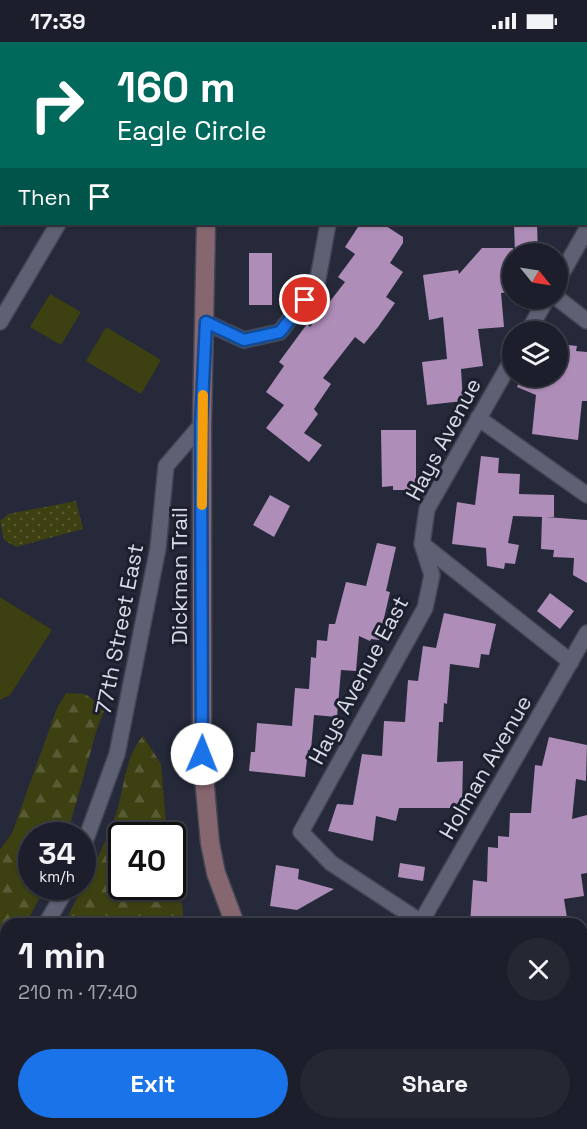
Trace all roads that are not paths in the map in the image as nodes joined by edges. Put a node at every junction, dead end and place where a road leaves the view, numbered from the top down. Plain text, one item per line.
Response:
1 (57, 225) edge
2 (206, 225) edge
3 (328, 225) edge
4 (587, 229) edge
5 (568, 262) edge
6 (568, 306) edge
7 (587, 321) edge
8 (0, 322) edge
9 (206, 322) junction
10 (502, 376) edge
11 (478, 418) junction
12 (201, 424) junction
13 (587, 495) edge
14 (422, 544) junction
15 (587, 633) edge
16 (571, 662) junction
17 (92, 822) edge
18 (60, 900) edge
19 (49, 918) edge
20 (233, 918) edge
21 (415, 918) edge
22 (423, 918) edge

1 - 8 street
2 - 9 street, Dickman Trail
3 - 9 street
4 - 5 street
6 - 7 street
9 - 12 street, Dickman Trail
10 - 11 street, Hays Avenue
11 - 13 street
11 - 14 street, Hays Avenue
12 - 17 street, 77th Street East
12 - 20 street, Dickman Trail
14 - 16 street
14 - 21 street, Hays Avenue East
15 - 16 street, Holman Avenue
16 - 22 street, Holman Avenue
18 - 19 street

